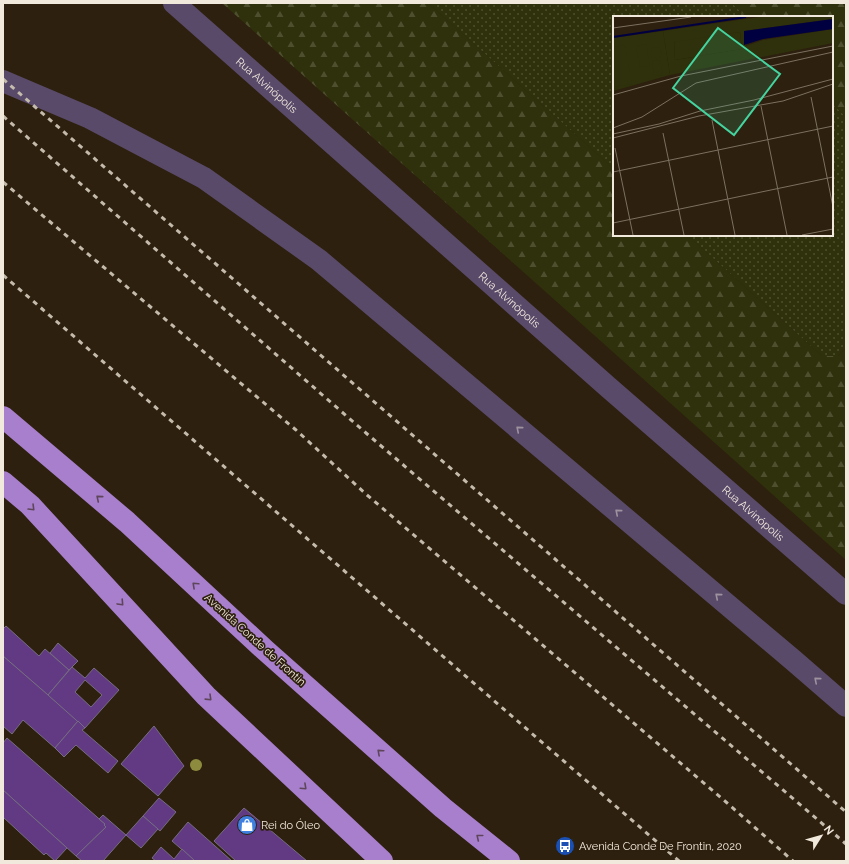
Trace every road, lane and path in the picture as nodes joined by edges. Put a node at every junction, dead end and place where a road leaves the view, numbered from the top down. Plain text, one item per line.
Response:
1 (174, 3) edge
2 (3, 81) edge
3 (3, 417) edge
4 (3, 482) edge
5 (846, 594) edge
6 (846, 706) edge
7 (382, 861) edge
8 (509, 861) edge

1 - 5 street, Rua Alvinópolis
6 -> 2 street
8 -> 3 highway, Avenida Conde de Frontin
4 -> 7 highway

